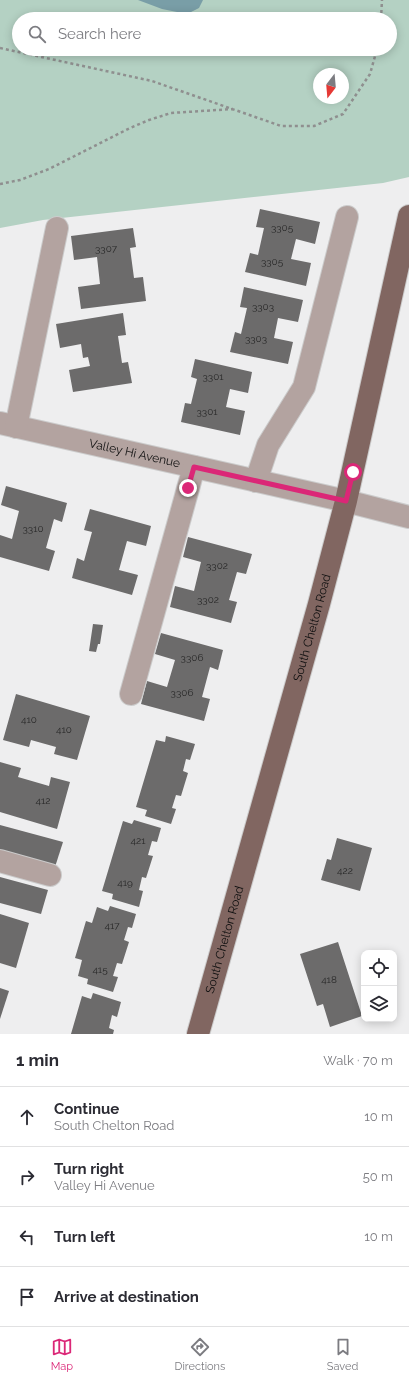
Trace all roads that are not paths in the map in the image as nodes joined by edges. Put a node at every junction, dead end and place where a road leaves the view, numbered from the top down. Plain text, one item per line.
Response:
1 (409, 216) edge
2 (346, 217) dead end
3 (57, 228) dead end
4 (8, 425) edge
5 (194, 467) junction
6 (256, 481) junction
7 (346, 501) junction
8 (409, 517) edge
9 (131, 694) dead end
10 (0, 861) edge
11 (50, 875) dead end
12 (198, 1034) edge

1 - 7 main road, South Chelton Road
2 - 6 street
3 - 4 street
4 - 5 street, Valley Hi Avenue
5 - 6 street, Valley Hi Avenue
5 - 9 street
6 - 7 street, Valley Hi Avenue
7 - 8 street, Valley Hi Avenue
7 - 12 main road, South Chelton Road
10 - 11 street

